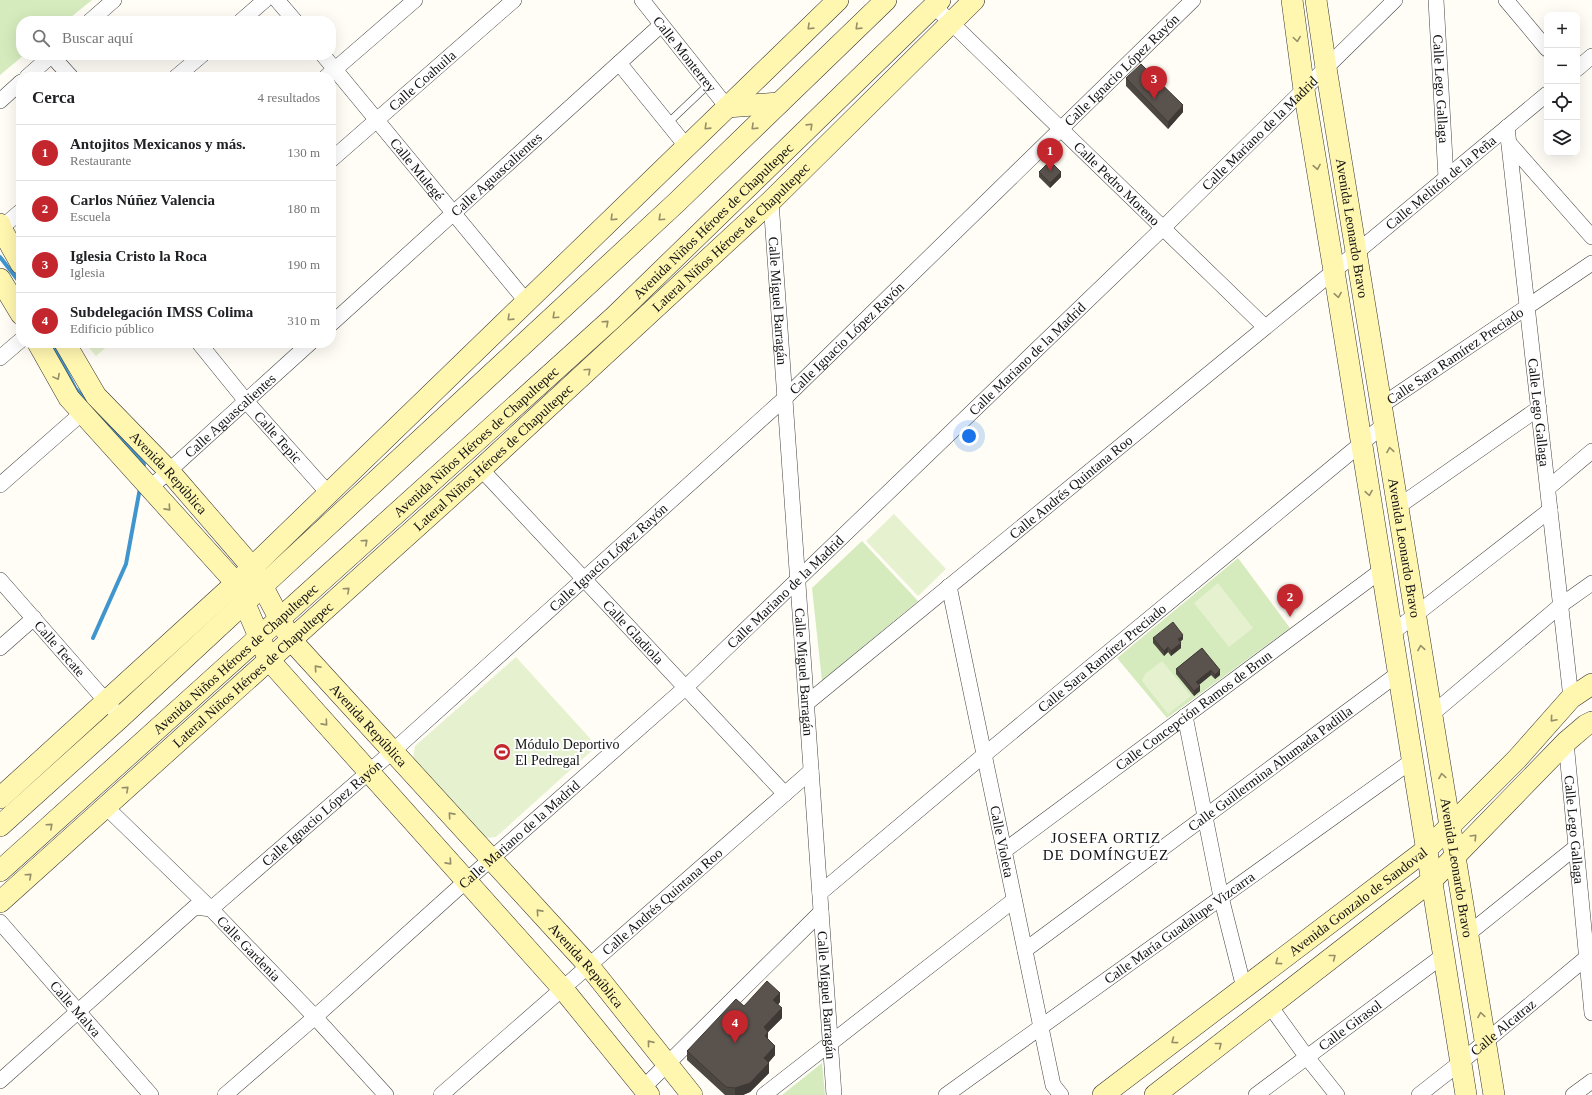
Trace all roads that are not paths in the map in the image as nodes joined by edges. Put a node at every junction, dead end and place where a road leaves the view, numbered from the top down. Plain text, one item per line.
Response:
1 (114, 0) edge
2 (265, 0) edge
3 (278, 0) edge
4 (415, 0) edge
5 (514, 0) edge
6 (642, 0) edge
7 (838, 0) edge
8 (886, 0) edge
9 (974, 0) edge
10 (1193, 0) edge
11 (1292, 0) edge
12 (1316, 0) edge
13 (1395, 0) edge
14 (1436, 0) edge
15 (1506, 0) edge
16 (934, 2) edge
17 (96, 16) edge
18 (247, 16) edge
19 (291, 16) edge
20 (951, 22) junction
21 (661, 25) junction
22 (1546, 48) edge
23 (1592, 56) edge
24 (46, 60) edge
25 (56, 60) edge
26 (196, 60) edge
27 (325, 60) edge
28 (619, 62) junction
29 (1580, 66) edge
30 (1326, 68) junction
31 (33, 72) edge
32 (67, 72) edge
33 (182, 72) edge
34 (331, 72) edge
35 (332, 72) edge
36 (336, 78) edge
37 (708, 85) junction
38 (16, 87) edge
39 (1304, 90) junction
40 (1544, 96) edge
41 (0, 101) edge
42 (779, 103) junction
43 (727, 107) junction
44 (377, 120) junction
45 (668, 123) junction
46 (1507, 127) junction
47 (1061, 129) junction
48 (1509, 143) junction
49 (686, 146) junction
50 (336, 156) edge
51 (1446, 178) junction
52 (771, 201) junction
53 (454, 213) junction
54 (16, 215) edge
55 (0, 227) edge
56 (1163, 228) junction
57 (1592, 237) edge
58 (1357, 252) junction
59 (16, 255) edge
60 (1592, 263) edge
61 (1334, 270) junction
62 (0, 279) edge
63 (526, 301) junction
64 (16, 306) edge
65 (1528, 307) junction
66 (336, 319) edge
67 (1265, 327) junction
68 (16, 344) edge
69 (41, 348) edge
70 (68, 348) edge
71 (203, 348) edge
72 (304, 348) edge
73 (0, 358) edge
74 (785, 398) junction
75 (246, 401) junction
76 (1539, 408) junction
77 (82, 413) junction
78 (1384, 415) junction
79 (1362, 443) junction
80 (1592, 451) edge
81 (481, 469) junction
82 (169, 471) junction
83 (385, 473) junction
84 (0, 485) edge
85 (150, 488) junction
86 (1548, 488) junction
87 (328, 493) junction
88 (1399, 506) junction
89 (1550, 510) junction
90 (252, 567) junction
91 (1382, 570) junction
92 (798, 579) junction
93 (0, 580) edge
94 (584, 580) junction
95 (236, 583) junction
96 (1592, 583) edge
97 (262, 586) junction
98 (949, 586) junction
99 (244, 603) junction
100 (1561, 605) junction
101 (1416, 614) junction
102 (34, 618) junction
103 (280, 619) junction
104 (1392, 633) junction
105 (259, 638) junction
106 (291, 640) junction
107 (0, 648) edge
108 (269, 660) junction
109 (1399, 673) junction
110 (1592, 684) edge
111 (685, 688) junction
112 (1571, 698) junction
113 (107, 702) junction
114 (807, 703) junction
115 (1432, 714) junction
116 (1185, 716) junction
117 (120, 718) junction
118 (1592, 722) edge
119 (1566, 742) junction
120 (393, 751) junction
121 (984, 755) junction
122 (1413, 760) junction
123 (811, 771) junction
124 (369, 772) junction
125 (785, 794) junction
126 (0, 798) edge
127 (106, 807) junction
128 (1205, 815) junction
129 (1450, 824) junction
130 (0, 826) edge
131 (1576, 847) junction
132 (1427, 849) junction
133 (1004, 851) junction
134 (1455, 856) junction
135 (492, 860) junction
136 (0, 871) edge
137 (1432, 880) junction
138 (466, 881) junction
139 (820, 893) junction
140 (1221, 897) junction
141 (1014, 900) junction
142 (0, 902) edge
143 (211, 909) junction
144 (821, 912) junction
145 (1587, 913) edge
146 (0, 922) edge
147 (1468, 934) junction
148 (1025, 950) junction
149 (1444, 955) junction
150 (1586, 958) junction
151 (588, 966) junction
152 (1244, 988) junction
153 (563, 989) junction
154 (1270, 1006) junction
155 (78, 1012) junction
156 (1592, 1013) edge
157 (315, 1017) junction
158 (1041, 1028) junction
159 (1485, 1042) junction
160 (831, 1043) junction
161 (1306, 1056) junction
162 (1461, 1062) junction
163 (667, 1064) junction
164 (1592, 1080) edge
165 (0, 1081) edge
166 (646, 1091) edge
167 (151, 1095) edge
168 (225, 1095) edge
169 (386, 1095) edge
170 (442, 1095) edge
171 (692, 1095) edge
172 (764, 1095) edge
173 (834, 1095) edge
174 (946, 1095) edge
175 (1061, 1095) edge
176 (1103, 1095) edge
177 (1156, 1095) edge
178 (1256, 1095) edge
179 (1337, 1095) edge
180 (1419, 1095) edge
181 (1466, 1095) edge
182 (1494, 1095) edge
183 (1574, 1095) edge

1 - 17 street
2 - 18 street
3 - 19 street
4 - 35 street
5 - 44 street, Calle Coahuila
6 - 21 street, Calle Monterrey
7 -> 43 street
8 -> 42 street
9 - 20 street, Lateral Niños Héroes de Chapultepec
10 - 47 street, Calle Ignacio López Rayón
11 -> 39 street, Avenida Leonardo Bravo
12 - 30 street, Avenida Leonardo Bravo
13 - 30 street, Calle Mariano de la Madrid
14 - 51 street, Calle Lego Gallaga
15 - 22 street
16 - 20 street, Calle Pedro Moreno
103 -> 16 street, Avenida Niños Héroes de Chapultepec
20 - 47 street, Calle Pedro Moreno
20 - 52 street, Lateral Niños Héroes de Chapultepec
21 - 28 street, Calle Aguascalientes
21 - 37 street, Calle Monterrey
23 - 29 street
24 - 31 street
25 - 32 street
26 - 33 street
27 - 34 street, Calle Mulegé
28 - 45 street
28 - 53 street, Calle Aguascalientes
30 - 39 street, Calle Mariano de la Madrid
30 - 58 street, Avenida Leonardo Bravo
36 - 44 street, Calle Mulegé
37 - 43 street, Calle Monterrey
37 - 45 lane
38 - 41 street
39 - 56 street, Calle Mariano de la Madrid
39 -> 61 street, Avenida Leonardo Bravo
40 - 46 street, Calle Melitón de la Peña
42 - 43 street
42 -> 83 street
43 -> 49 street
44 - 50 street, Calle Coahuila
44 - 53 street, Calle Mulegé
45 - 49 street
46 - 48 street, Calle Lego Gallaga
46 - 51 street, Calle Melitón de la Peña
47 - 56 street, Calle Pedro Moreno
47 - 74 street, Calle Ignacio López Rayón
48 - 57 street
48 - 65 street, Calle Lego Gallaga
49 -> 63 street
51 - 58 street, Calle Melitón de la Peña
52 - 74 street, Calle Miguel Barragán
81 -> 52 street, Lateral Niños Héroes de Chapultepec
53 - 63 street, Calle Mulegé
53 - 66 street, Calle Aguascalientes
54 - 55 street
55 - 59 street
56 - 67 street, Calle Pedro Moreno
56 - 92 street, Calle Mariano de la Madrid
58 - 61 street, Calle Melitón de la Peña
58 - 78 street, Avenida Leonardo Bravo
60 - 65 street, Calle Sara Ramírez Preciado
61 - 67 street, Calle Andrés Quintana Roo
61 -> 79 street, Avenida Leonardo Bravo
62 - 64 street
63 -> 87 street
65 - 76 street, Calle Lego Gallaga
65 - 78 street, Calle Sara Ramírez Preciado
67 - 98 street, Calle Andrés Quintana Roo
68 - 73 street
69 -> 77 street, Avenida República
70 - 82 street, Avenida República
71 - 75 street, Calle Tepic
72 - 75 street, Calle Aguascalientes
74 - 92 street, Calle Miguel Barragán
74 - 94 street, Calle Ignacio López Rayón
75 - 82 street, Calle Aguascalientes
75 - 87 street, Calle Tepic
76 - 86 street, Calle Lego Gallaga
76 - 88 street
77 - 84 street
77 - 85 street, Avenida República
78 - 79 street, Calle Sara Ramírez Preciado
88 -> 78 street, Avenida Leonardo Bravo
79 -> 91 street, Avenida Leonardo Bravo
79 - 121 street, Calle Sara Ramírez Preciado
80 - 86 street
81 - 94 street, Calle Gladiola
106 -> 81 street, Lateral Niños Héroes de Chapultepec
82 - 85 street, Calle Aguascalientes
82 - 90 street, Avenida República
83 - 87 street
83 - 97 street
85 -> 95 street, Avenida República
86 - 89 street, Calle Lego Gallaga
87 - 90 street
88 - 101 street, Avenida Leonardo Bravo
89 - 100 street, Calle Lego Gallaga
89 - 101 street
90 - 95 street
90 - 97 street, Avenida República
91 - 104 street, Avenida Leonardo Bravo
91 - 116 street, Calle Concepción Ramos de Brun
92 - 111 street, Calle Mariano de la Madrid
92 - 114 street, Calle Miguel Barragán
93 - 102 street, Calle Tecate
94 - 111 street, Calle Gladiola
94 - 120 street, Calle Ignacio López Rayón
95 - 99 street, Avenida República
95 - 113 street
96 - 100 street
97 - 99 street
97 - 103 street, Avenida República
98 - 114 street, Calle Andrés Quintana Roo
98 - 121 street, Calle Violeta
99 - 105 street, Avenida República
99 - 117 street
100 - 112 street, Calle Lego Gallaga
100 - 115 street
101 - 104 street
115 -> 101 street, Avenida Leonardo Bravo
102 - 107 street
102 - 113 street, Calle Tecate
103 - 105 street, Avenida Niños Héroes de Chapultepec
103 - 106 street, Avenida República
104 - 109 street, Avenida Leonardo Bravo
105 - 108 street, Avenida República
136 -> 105 street, Avenida Niños Héroes de Chapultepec
106 - 108 street, Lateral Niños Héroes de Chapultepec
120 -> 106 street, Avenida República
108 -> 124 street, Avenida República
127 -> 108 street, Lateral Niños Héroes de Chapultepec
109 - 122 street, Avenida Leonardo Bravo
109 - 128 street, Calle Guillermina Ahumada Padilla
110 - 112 street, Avenida Gonzalo de Sandoval
111 - 125 street, Calle Gladiola
111 - 135 street, Calle Mariano de la Madrid
112 -> 129 street, Avenida Gonzalo de Sandoval
113 - 117 street, Calle Tecate
113 - 126 street
114 - 123 street, Calle Miguel Barragán
129 -> 115 street, Avenida Leonardo Bravo
116 - 128 street
116 - 133 street, Calle Concepción Ramos de Brun
117 - 130 street
118 - 119 street, Avenida Gonzalo de Sandoval
119 - 131 street, Calle Lego Gallaga
134 -> 119 street, Avenida Gonzalo de Sandoval
120 - 124 street, Calle Ignacio López Rayón
135 -> 120 street, Avenida República
121 - 133 street, Calle Violeta
121 - 139 street, Calle Sara Ramírez Preciado
122 - 132 street, Avenida Leonardo Bravo
122 - 140 street, Calle María Guadalupe Vizcarra
123 - 125 street, Calle Andrés Quintana Roo
123 - 139 street, Calle Miguel Barragán
124 -> 138 street, Avenida República
124 - 143 street, Calle Ignacio López Rayón
125 - 151 street, Calle Andrés Quintana Roo
142 -> 127 street, Lateral Niños Héroes de Chapultepec
127 - 143 street, Calle Gardenia
128 - 140 street
128 - 148 street, Calle Guillermina Ahumada Padilla
129 - 132 street, Avenida Gonzalo de Sandoval
129 - 134 street, Avenida Leonardo Bravo
131 - 145 street, Calle Lego Gallaga
131 - 147 street
132 - 137 street, Avenida Leonardo Bravo
132 -> 152 street, Avenida Gonzalo de Sandoval
133 - 141 street, Calle Violeta
134 - 137 street, Avenida Gonzalo de Sandoval
134 - 147 street, Avenida Leonardo Bravo
135 - 138 street, Calle Mariano de la Madrid
151 -> 135 street, Avenida República
137 - 149 street, Avenida Leonardo Bravo
154 -> 137 street, Avenida Gonzalo de Sandoval
138 - 153 street, Avenida República
138 - 157 street, Calle Mariano de la Madrid
139 - 144 street, Calle Miguel Barragán
140 - 152 street
140 - 158 street, Calle María Guadalupe Vizcarra
141 - 148 street, Calle Violeta
141 - 160 street
143 - 155 street
143 - 157 street, Calle Gardenia
144 - 160 street, Calle Miguel Barragán
144 - 163 street
145 - 150 street, Calle Lego Gallaga
146 - 155 street, Calle Malva
159 -> 147 street, Avenida Leonardo Bravo
148 - 158 street, Calle Violeta
149 - 161 street, Calle Girasol
149 - 162 street, Avenida Leonardo Bravo
150 - 156 street, Calle Lego Gallaga
150 - 159 street, Calle Alcatraz
151 - 153 street, Calle Andrés Quintana Roo
163 -> 151 street, Avenida República
152 -> 176 street, Avenida Gonzalo de Sandoval
153 - 166 street, Avenida República
153 - 170 street, Calle Andrés Quintana Roo
154 - 161 street
177 -> 154 street, Avenida Gonzalo de Sandoval
155 - 165 street
155 - 167 street, Calle Malva
157 - 168 street, Calle Mariano de la Madrid
157 - 169 street, Calle Gardenia
158 - 174 street, Calle María Guadalupe Vizcarra
158 - 175 street, Calle Violeta
159 - 162 street, Calle Alcatraz
159 - 182 street, Avenida Leonardo Bravo
160 - 172 street
160 - 173 street, Calle Miguel Barragán
161 - 178 street, Calle Girasol
161 - 179 street
162 - 180 street, Calle Alcatraz
162 - 181 street, Avenida Leonardo Bravo
163 - 166 street
163 - 171 street, Avenida República
164 - 183 street

